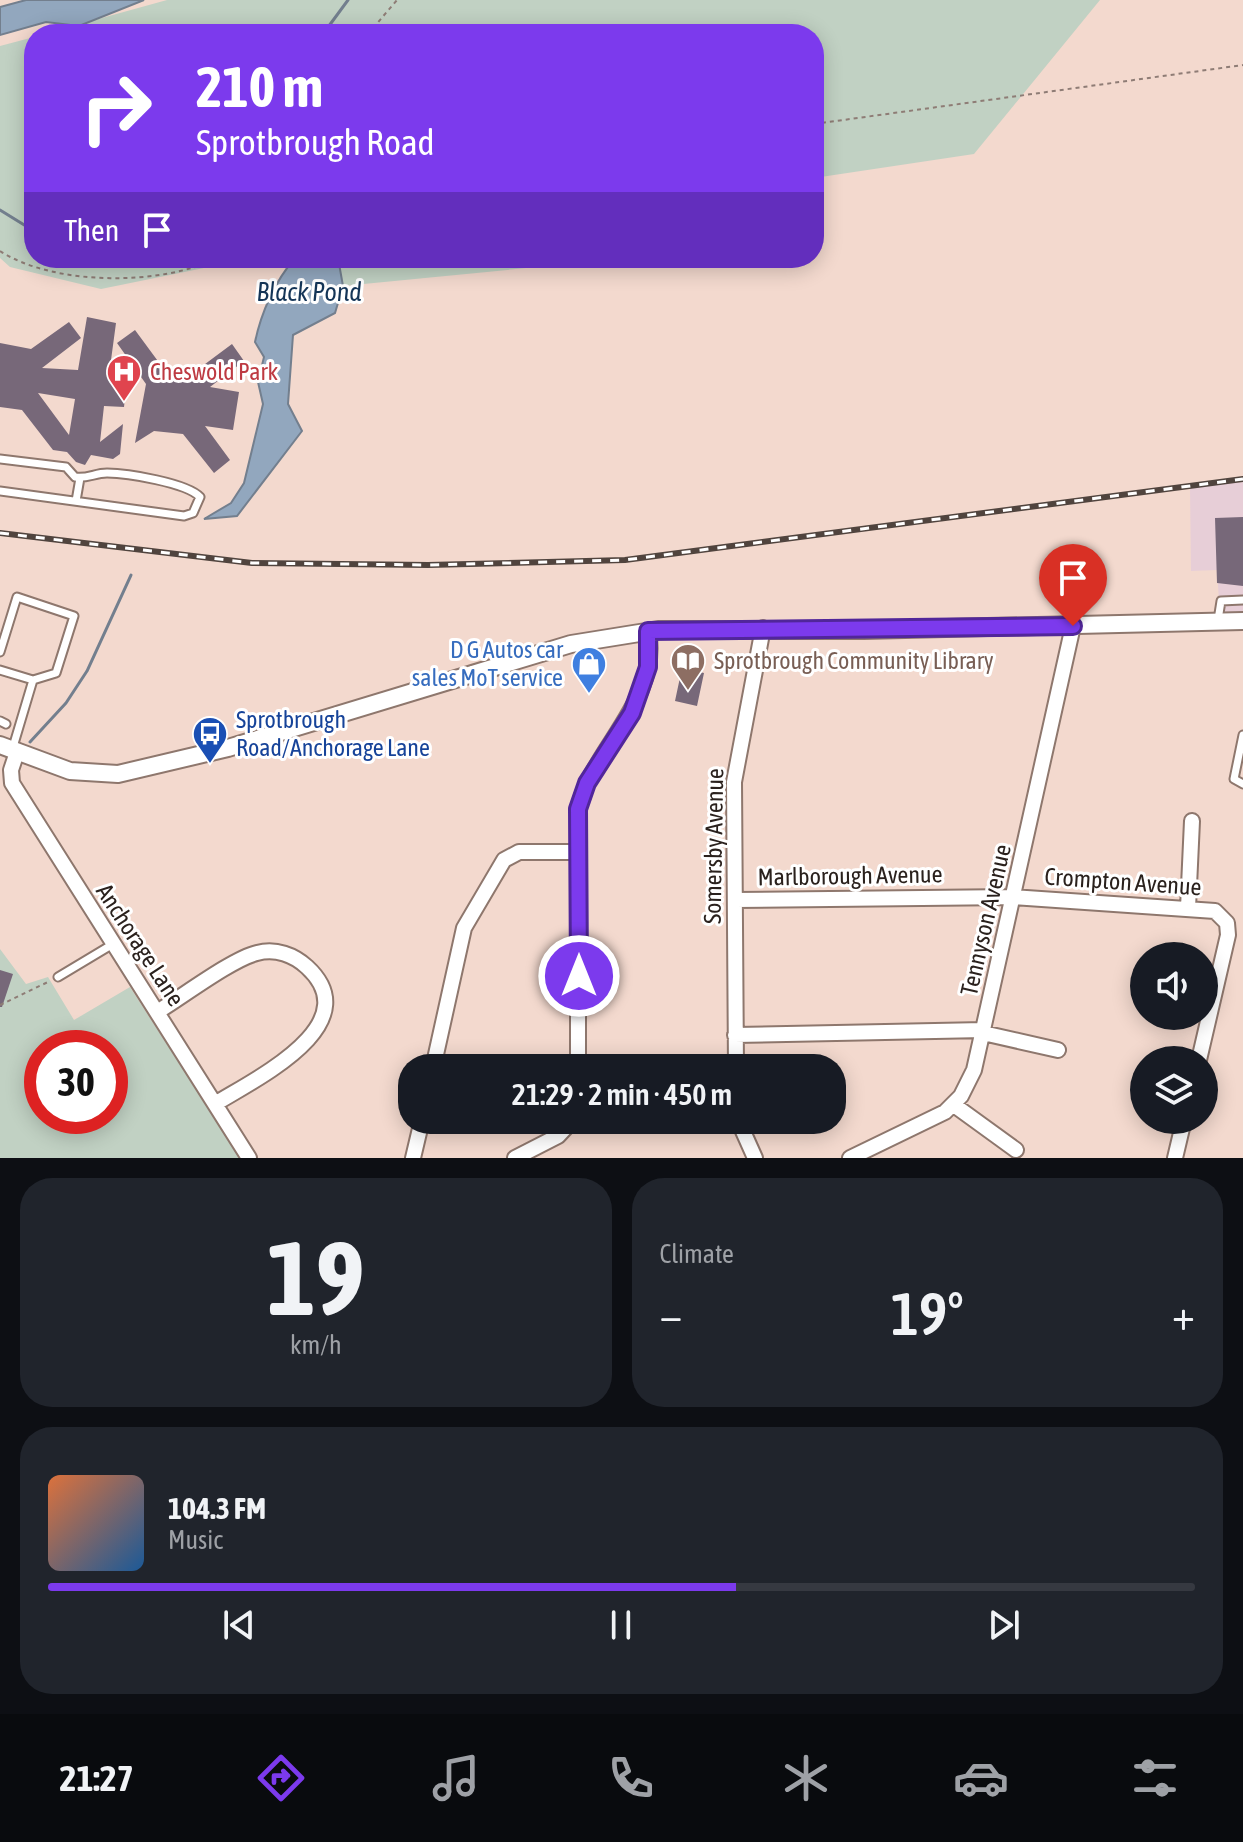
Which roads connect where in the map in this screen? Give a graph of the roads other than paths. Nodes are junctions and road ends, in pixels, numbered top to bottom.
1 (0, 459) edge
2 (80, 478) junction
3 (0, 491) edge
4 (76, 501) junction
5 (1243, 600) edge
6 (1243, 621) edge
7 (1218, 622) junction
8 (1073, 626) junction
9 (763, 628) junction
10 (648, 631) junction
11 (0, 652) edge
12 (0, 670) edge
13 (33, 680) junction
14 (1243, 735) edge
15 (10, 749) edge
16 (1243, 784) edge
17 (1192, 821) dead end
18 (579, 852) junction
19 (1013, 897) junction
20 (735, 900) junction
21 (1188, 908) junction
22 (1236, 936) edge
23 (113, 944) junction
24 (58, 977) road end
25 (157, 1012) junction
26 (983, 1032) junction
27 (735, 1035) junction
28 (1203, 1046) edge
29 (1058, 1050) dead end
30 (436, 1054) edge
31 (578, 1054) edge
32 (736, 1054) edge
33 (215, 1104) junction
34 (954, 1105) junction
35 (419, 1134) edge
36 (560, 1134) edge
37 (744, 1134) edge
38 (1181, 1134) edge
39 (1016, 1150) dead end
40 (880, 1152) edge
41 (249, 1158) edge
42 (413, 1158) edge
43 (515, 1158) edge
44 (755, 1158) edge
45 (850, 1158) edge
46 (1175, 1158) edge

1 - 2 lane
2 - 4 lane
2 - 4 lane
3 - 4 lane
5 - 7 lane
6 - 7 street
7 - 8 street
8 - 9 street
8 - 19 street, Tennyson Avenue
9 - 10 street
9 - 20 street, Somersby Avenue
10 - 15 street
10 - 18 street
11 - 13 lane
12 - 13 lane
13 - 15 lane
14 - 16 lane
15 - 23 street, Anchorage Lane
17 - 21 street
18 - 30 street
18 - 31 street
19 - 20 street, Marlborough Avenue
19 - 21 street, Crompton Avenue
19 - 26 street, Tennyson Avenue
20 - 27 street, Somersby Avenue
21 - 22 street, Crompton Avenue
22 - 28 street, Crompton Avenue
23 - 24 lane
23 - 25 street, Anchorage Lane
25 - 33 street, Anchorage Lane
25 - 33 street
26 - 27 street
26 - 29 street
26 - 34 street, Tennyson Avenue
27 - 32 street, Somersby Avenue
33 - 41 street, Anchorage Lane
34 - 39 street
34 - 40 street
35 - 42 street
36 - 43 street
37 - 44 street
38 - 46 street
40 - 45 street

